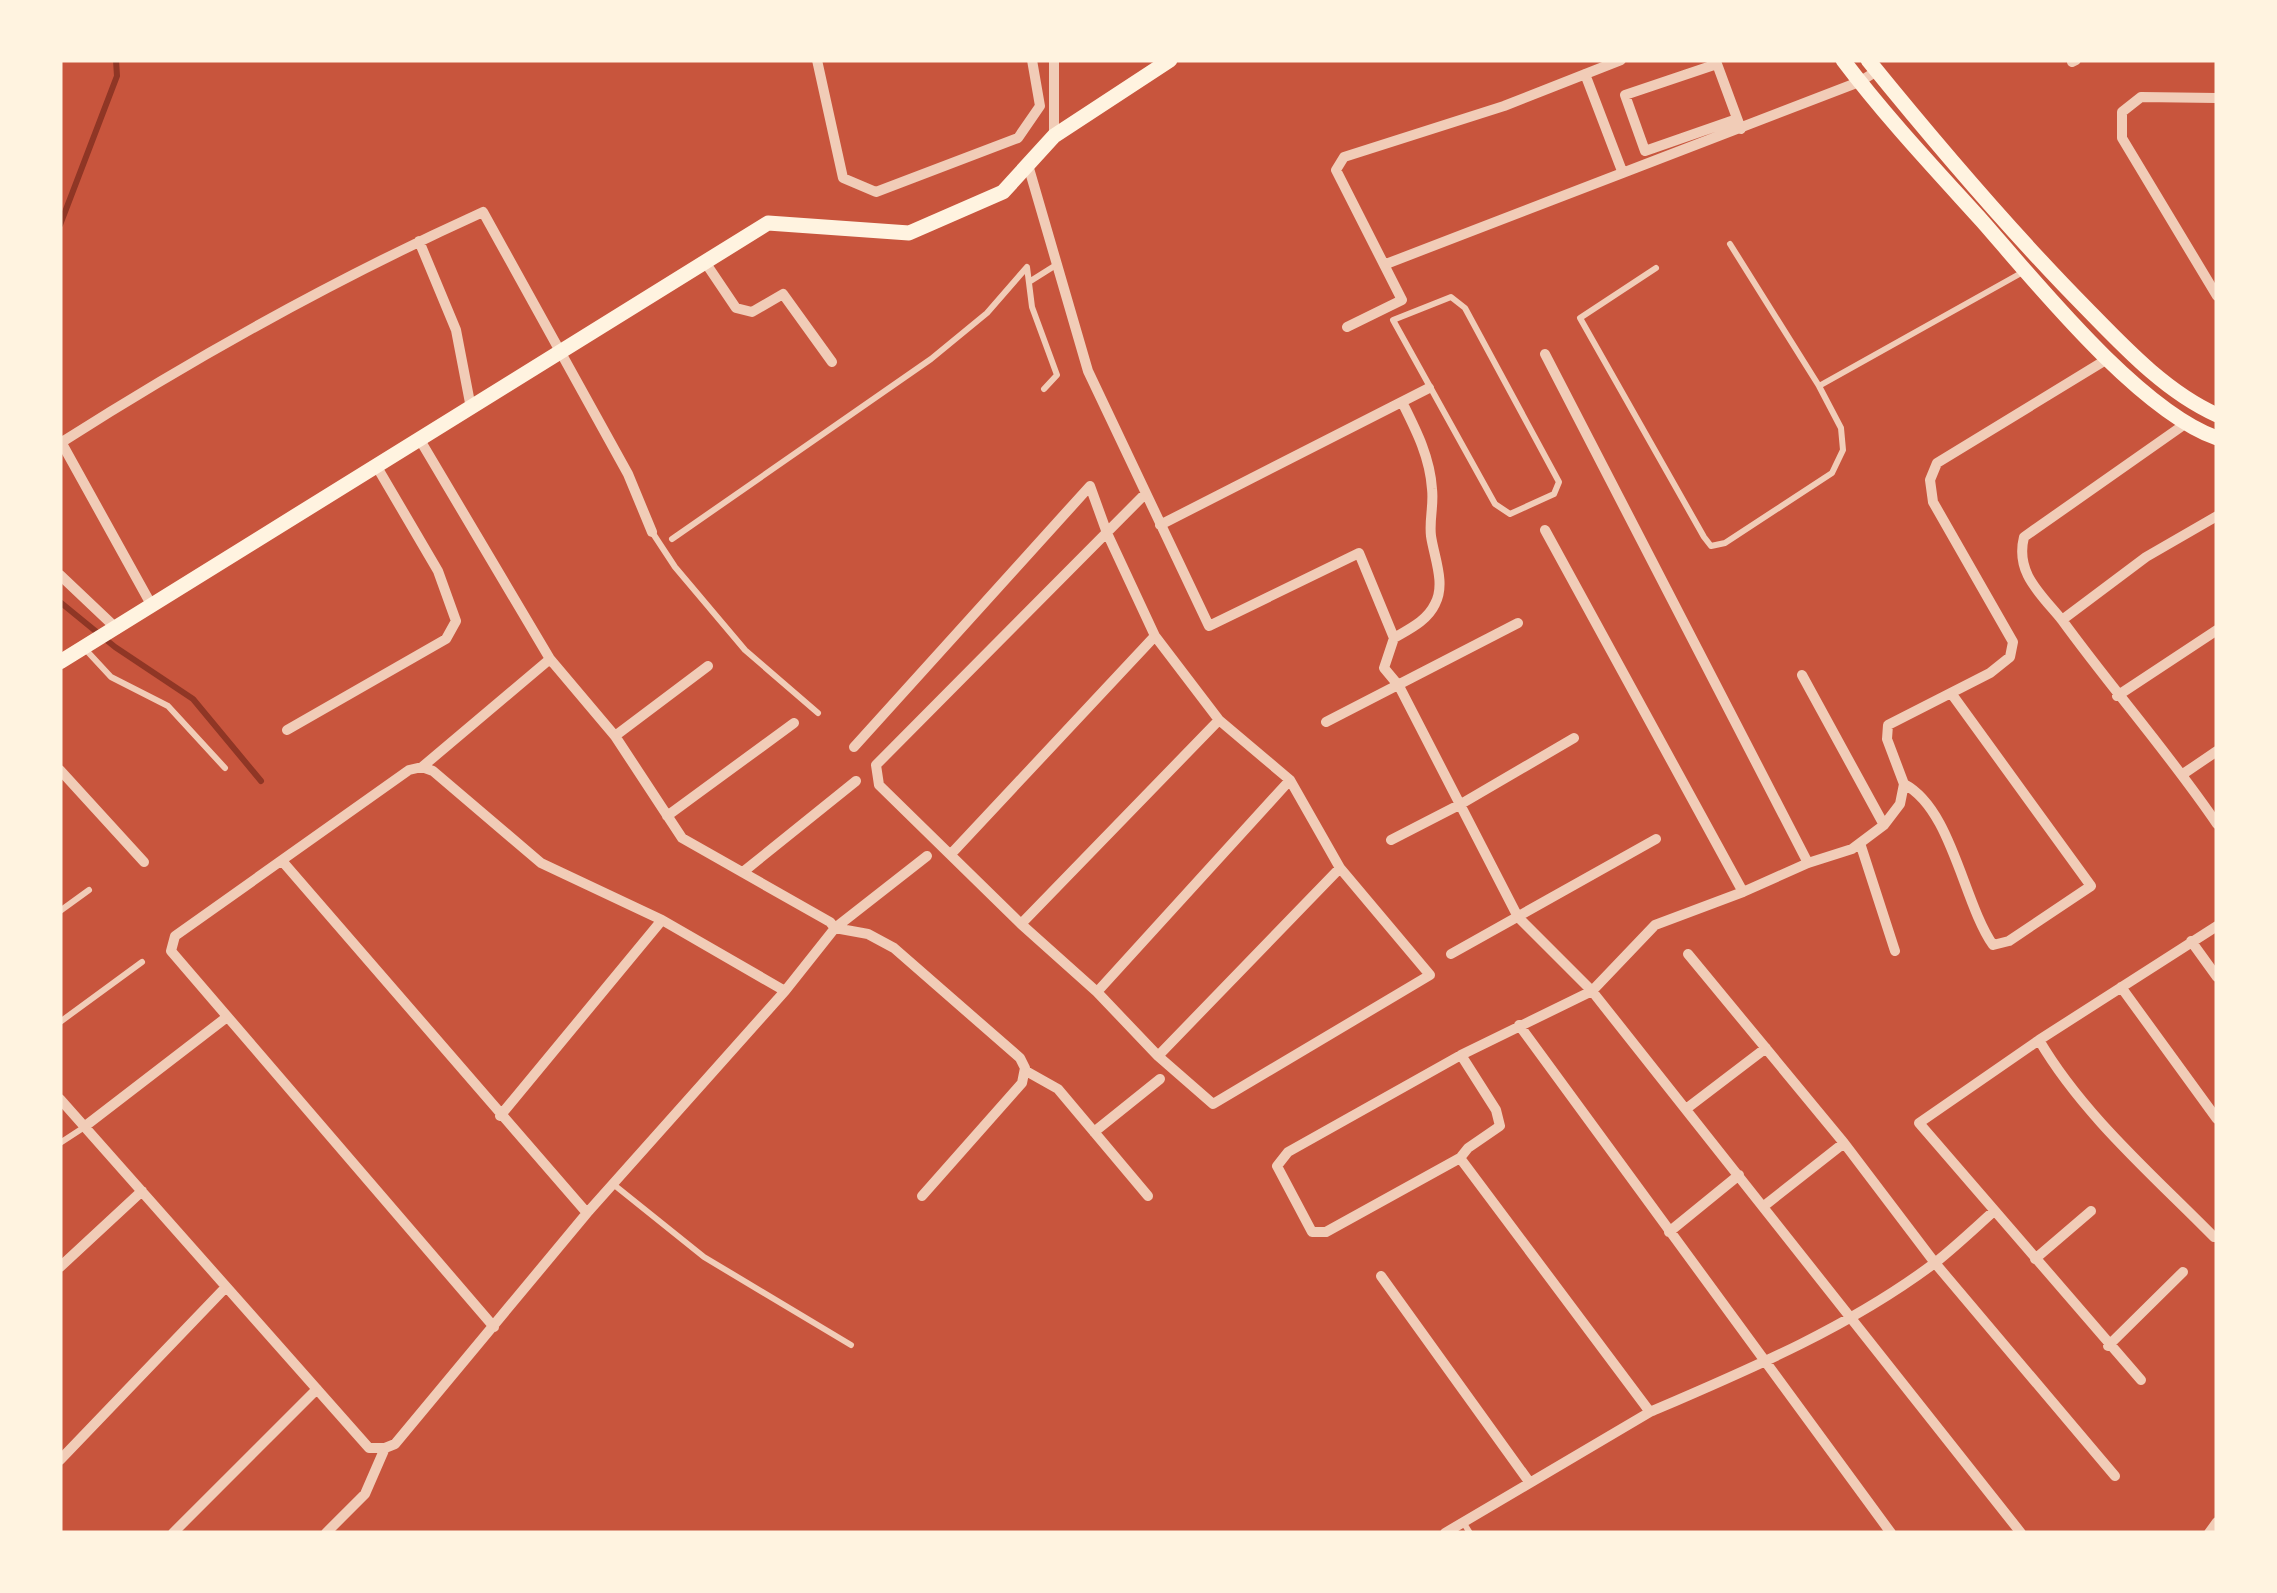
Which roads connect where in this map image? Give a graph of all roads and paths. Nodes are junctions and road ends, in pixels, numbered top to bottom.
1 (817, 60) edge
2 (1032, 60) edge
3 (1054, 60) edge
4 (1170, 60) edge
5 (1620, 60) edge
6 (1843, 60) edge
7 (1872, 66) edge
8 (1585, 74) junction
9 (1859, 82) junction
10 (2217, 98) edge
11 (1739, 124) junction
12 (1054, 136) junction
13 (1028, 165) junction
14 (1622, 171) junction
15 (419, 241) junction
16 (1730, 244) dead end
17 (705, 262) junction
18 (1057, 264) junction
19 (1386, 264) junction
20 (1656, 268) dead end
21 (2024, 272) junction
22 (1029, 282) junction
23 (2217, 296) edge
24 (1347, 327) dead end
25 (560, 353) junction
26 (1545, 354) dead end
27 (2109, 358) junction
28 (832, 362) dead end
29 (1819, 386) junction
30 (1429, 388) junction
31 (1044, 389) dead end
32 (1402, 402) junction
33 (470, 408) junction
34 (2217, 414) edge
35 (2185, 424) junction
36 (2217, 438) edge
37 (420, 440) junction
38 (61, 441) edge
39 (377, 467) junction
40 (1145, 494) junction
41 (2217, 516) edge
42 (1160, 525) junction
43 (1544, 530) dead end
44 (652, 532) joint
45 (1106, 533) junction
46 (672, 540) dead end
47 (60, 575) edge
48 (152, 606) junction
49 (2062, 620) junction
50 (1518, 623) dead end
51 (115, 630) junction
52 (2217, 630) edge
53 (1155, 636) junction
54 (1394, 638) junction
55 (88, 646) junction
56 (550, 660) junction
57 (60, 662) edge
58 (708, 666) dead end
59 (1802, 675) dead end
60 (1399, 686) junction
61 (1951, 693) junction
62 (2117, 696) junction
63 (818, 713) dead end
64 (1218, 720) junction
65 (1326, 722) dead end
66 (794, 723) dead end
67 (286, 730) dead end
68 (615, 736) junction
69 (1574, 738) dead end
70 (854, 748) dead end
71 (2217, 751) edge
72 (422, 767) junction
73 (225, 768) dead end
74 (60, 770) edge
75 (2183, 774) junction
76 (1290, 780) junction
77 (856, 781) dead end
78 (1904, 784) junction
79 (1461, 804) junction
80 (667, 816) junction
81 (2217, 824) edge
82 (1884, 825) junction
83 (1656, 839) dead end
84 (1391, 840) dead end
85 (1860, 843) junction
86 (951, 854) junction
87 (927, 856) dead end
88 (144, 862) dead end
89 (283, 862) junction
90 (1808, 862) junction
91 (1340, 868) junction
92 (743, 872) junction
93 (89, 890) dead end
94 (1743, 892) junction
95 (60, 911) edge
96 (1518, 916) junction
97 (662, 920) junction
98 (1021, 924) junction
99 (2217, 926) edge
100 (835, 928) junction
101 (2191, 941) junction
102 (1895, 951) dead end
103 (1451, 954) dead end
104 (1688, 954) dead end
105 (142, 962) dead end
106 (2217, 976) edge
107 (2121, 987) junction
108 (786, 991) junction
109 (1592, 991) junction
110 (1097, 992) junction
111 (228, 1017) junction
112 (60, 1022) edge
113 (1519, 1025) junction
114 (2039, 1040) junction
115 (1766, 1048) junction
116 (1461, 1054) junction
117 (1158, 1056) junction
118 (1026, 1071) junction
119 (1160, 1079) dead end
120 (60, 1099) edge
121 (1686, 1108) junction
122 (500, 1116) junction
123 (2217, 1119) edge
124 (84, 1127) junction
125 (1094, 1132) junction
126 (60, 1143) edge
127 (1844, 1143) junction
128 (1460, 1158) junction
129 (1739, 1175) junction
130 (613, 1184) junction
131 (142, 1191) junction
132 (922, 1196) dead end
133 (1148, 1196) dead end
134 (1764, 1206) junction
135 (2091, 1210) dead end
136 (1994, 1211) junction
137 (587, 1213) junction
138 (1670, 1232) junction
139 (2217, 1236) edge
140 (2035, 1259) junction
141 (1935, 1262) junction
142 (60, 1267) edge
143 (2183, 1272) dead end
144 (1381, 1276) dead end
145 (226, 1287) junction
146 (1850, 1316) junction
147 (494, 1327) junction
148 (852, 1345) dead end
149 (2108, 1346) junction
150 (1765, 1363) junction
151 (2140, 1380) dead end
152 (316, 1389) junction
153 (1650, 1412) junction
154 (385, 1448) junction
155 (60, 1460) edge
156 (2115, 1476) dead end
157 (1530, 1482) junction
158 (2217, 1522) edge
159 (1466, 1528) edge
160 (173, 1533) edge
161 (326, 1533) edge
162 (1445, 1533) edge
163 (1891, 1533) edge
164 (2021, 1533) edge
165 (2209, 1533) edge

1 - 2 street
3 - 12 street
4 - 12 main road
5 - 8 street
6 - 9 main road
7 - 9 street
7 - 34 main road
8 - 14 street
8 - 19 street
9 - 11 street
9 - 21 main road
10 - 23 street
11 - 11 street
11 - 14 street
12 - 13 main road
13 - 17 main road
13 - 18 street
14 - 19 street
15 - 25 street
15 - 33 street
15 - 38 street
16 - 29 lane
17 - 25 main road
17 - 28 street
18 - 22 lane
18 - 40 street
19 - 24 street
20 - 29 lane
21 - 27 main road
21 - 29 lane
22 - 31 lane
22 - 46 lane
25 - 33 main road
25 - 44 street
26 - 90 street
27 - 35 main road
27 - 61 street
30 - 30 lane
30 - 32 street
32 - 42 street
32 - 54 street
33 - 37 main road
35 - 36 main road
35 - 49 street
37 - 39 main road
37 - 56 street
38 - 48 street
39 - 48 main road
39 - 67 street
40 - 42 street
40 - 45 street
41 - 49 street
42 - 54 street
43 - 94 street
44 - 63 lane
45 - 53 street
45 - 70 street
45 - 86 street
47 - 51 street
48 - 51 main road
49 - 62 street
50 - 60 street
51 - 55 main road
52 - 62 street
53 - 64 street
53 - 86 street
54 - 60 street
55 - 57 main road
55 - 73 lane
56 - 68 street
56 - 72 street
58 - 68 street
59 - 82 street
60 - 65 street
60 - 79 street
61 - 78 street
61 - 78 street
62 - 75 street
64 - 76 street
64 - 98 street
66 - 80 street
68 - 80 street
69 - 79 street
71 - 75 street
72 - 89 street
72 - 97 street
74 - 88 street
75 - 81 street
76 - 91 street
76 - 110 street
77 - 92 street
78 - 82 street
79 - 84 street
79 - 96 street
80 - 92 street
82 - 85 street
83 - 96 street
85 - 90 street
85 - 102 street
86 - 98 street
87 - 100 street
89 - 111 street
89 - 122 street
90 - 94 street
91 - 117 street
91 - 117 street
92 - 100 street
93 - 95 lane
94 - 109 street
96 - 103 street
96 - 109 street
97 - 108 street
97 - 122 street
98 - 110 street
99 - 101 street
100 - 108 street
100 - 118 street
101 - 106 street
101 - 107 street
104 - 115 street
105 - 112 lane
107 - 114 street
107 - 123 street
108 - 130 street
109 - 113 street
109 - 121 street
110 - 117 street
111 - 124 street
111 - 147 street
113 - 116 street
113 - 138 street
114 - 136 street
114 - 139 street
115 - 121 street
115 - 127 street
116 - 128 street
116 - 128 street
118 - 125 street
118 - 132 street
119 - 125 street
120 - 124 street
121 - 129 street
122 - 137 street
124 - 126 lane
124 - 131 street
125 - 133 street
127 - 134 street
127 - 141 street
128 - 153 street
129 - 134 street
129 - 138 street
130 - 137 street
130 - 148 lane
131 - 142 street
131 - 145 street
134 - 146 street
135 - 140 street
136 - 140 street
136 - 141 street
137 - 147 street
138 - 150 street
140 - 149 street
141 - 146 street
141 - 156 street
143 - 149 street
144 - 157 street
145 - 152 street
145 - 155 street
146 - 150 street
146 - 164 street
147 - 154 street
149 - 151 street
150 - 153 street
150 - 163 street
152 - 154 street
152 - 160 street
153 - 157 street
154 - 161 street
157 - 159 street
158 - 165 street
159 - 162 street

